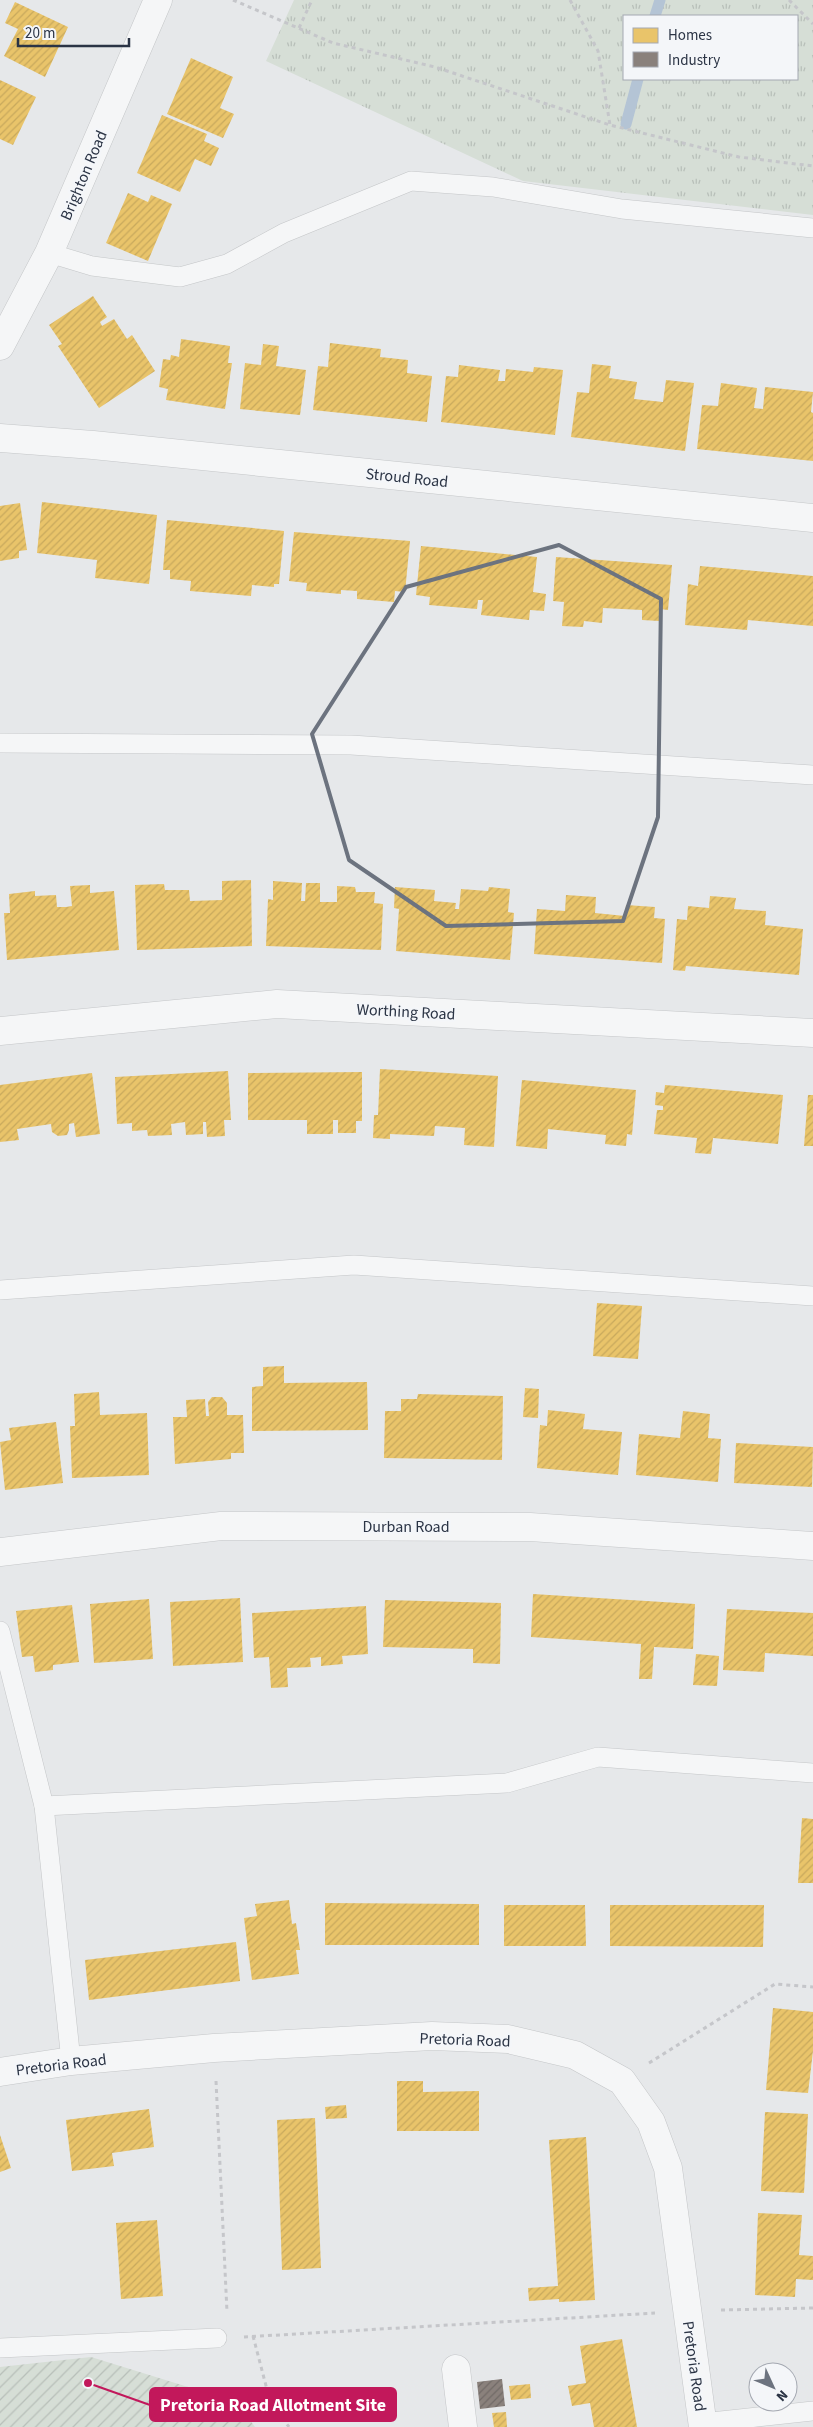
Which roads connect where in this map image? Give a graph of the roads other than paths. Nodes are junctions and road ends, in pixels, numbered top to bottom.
1 (158, 0) edge
2 (813, 228) edge
3 (49, 253) junction
4 (0, 346) edge
5 (0, 438) edge
6 (813, 518) edge
7 (0, 743) edge
8 (813, 775) edge
9 (0, 1031) edge
10 (813, 1033) edge
11 (0, 1290) edge
12 (813, 1296) edge
13 (813, 1546) edge
14 (0, 1552) edge
15 (0, 1631) edge
16 (813, 1773) edge
17 (44, 1806) junction
18 (71, 2061) junction
19 (0, 2072) edge
20 (223, 2338) road end
21 (0, 2348) edge
22 (456, 2370) dead end
23 (813, 2411) edge
24 (703, 2425) edge
25 (463, 2427) edge

1 - 3 street, Brighton Road
2 - 3 lane
3 - 4 street, Brighton Road
5 - 6 street, Stroud Road
7 - 8 lane
9 - 10 street, Worthing Road
11 - 12 lane
13 - 14 street, Durban Road
15 - 17 lane
16 - 17 lane
17 - 18 lane
18 - 19 street, Pretoria Road
18 - 24 street, Pretoria Road
20 - 21 lane
22 - 25 street
23 - 24 lane

